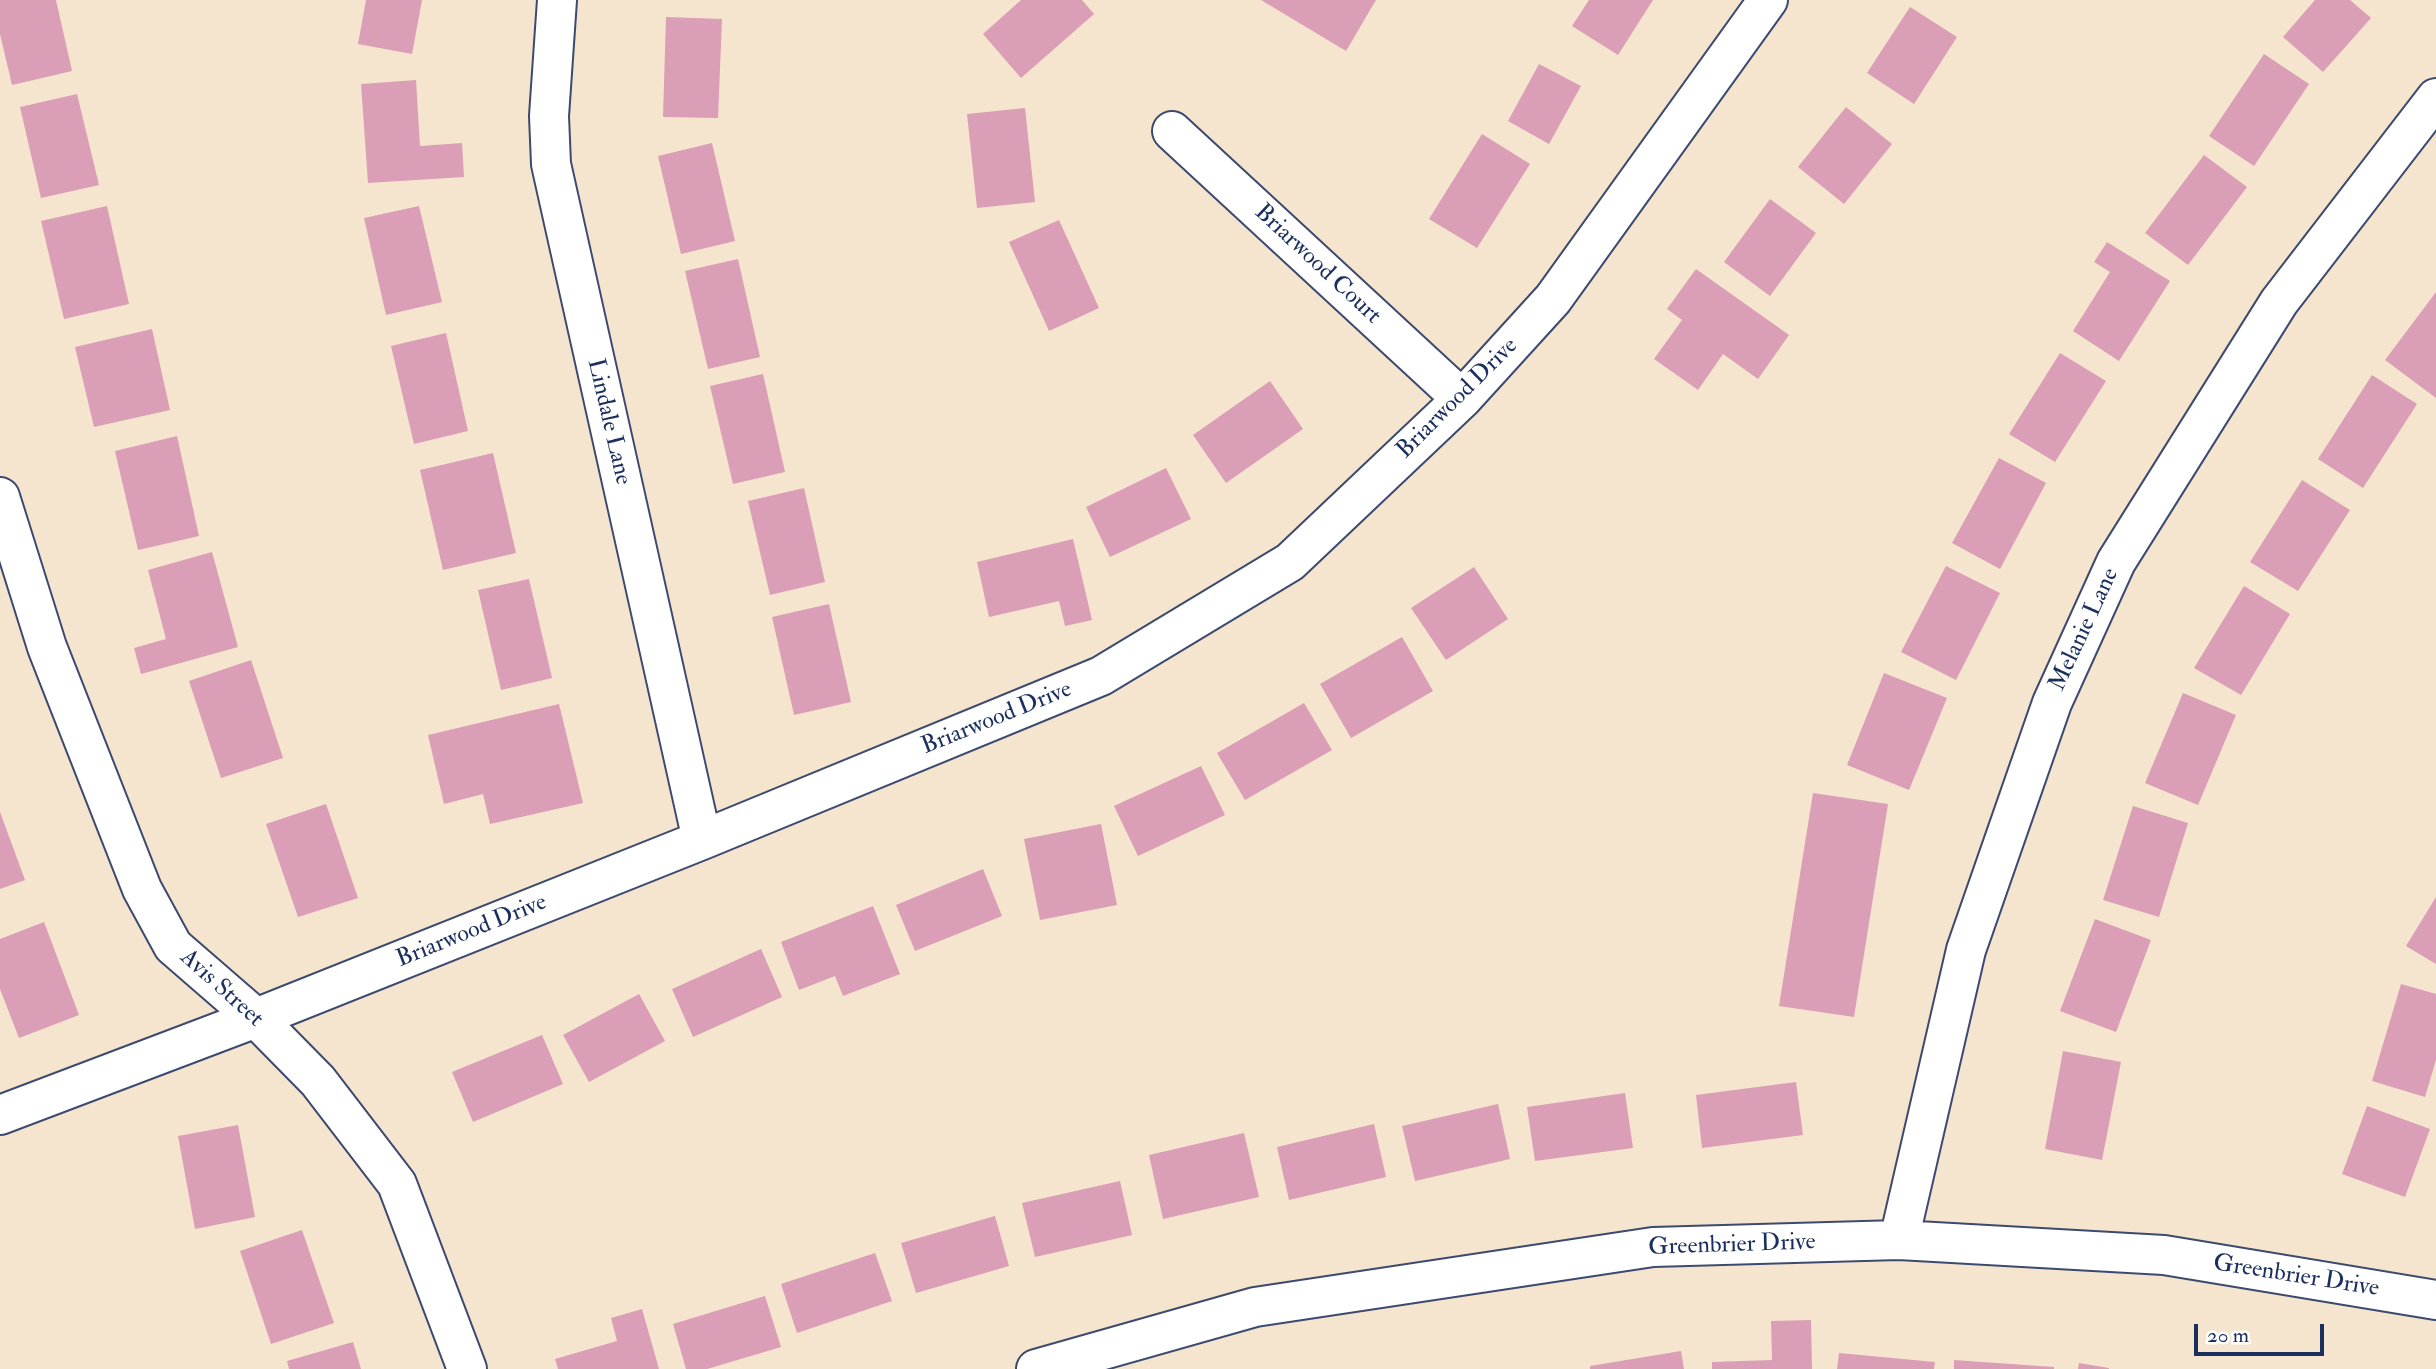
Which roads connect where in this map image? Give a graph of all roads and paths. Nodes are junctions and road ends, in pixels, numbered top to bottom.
1 (557, 0) edge
2 (1768, 0) edge
3 (2436, 98) edge
4 (1172, 131) dead end
5 (1462, 399) junction
6 (0, 497) edge
7 (702, 840) junction
8 (256, 1018) junction
9 (0, 1115) edge
10 (1899, 1240) junction
11 (2436, 1300) edge
12 (467, 1369) edge
13 (1036, 1369) edge

1 - 7 street, Lindale Lane
2 - 5 street, Briarwood Drive
3 - 10 street, Melanie Lane
4 - 5 street, Briarwood Court
5 - 7 street, Briarwood Drive
6 - 8 street, Avis Street
7 - 8 street, Briarwood Drive
8 - 9 street, Briarwood Drive
8 - 12 street, Avis Street
10 - 11 street, Greenbrier Drive
10 - 13 street, Greenbrier Drive

